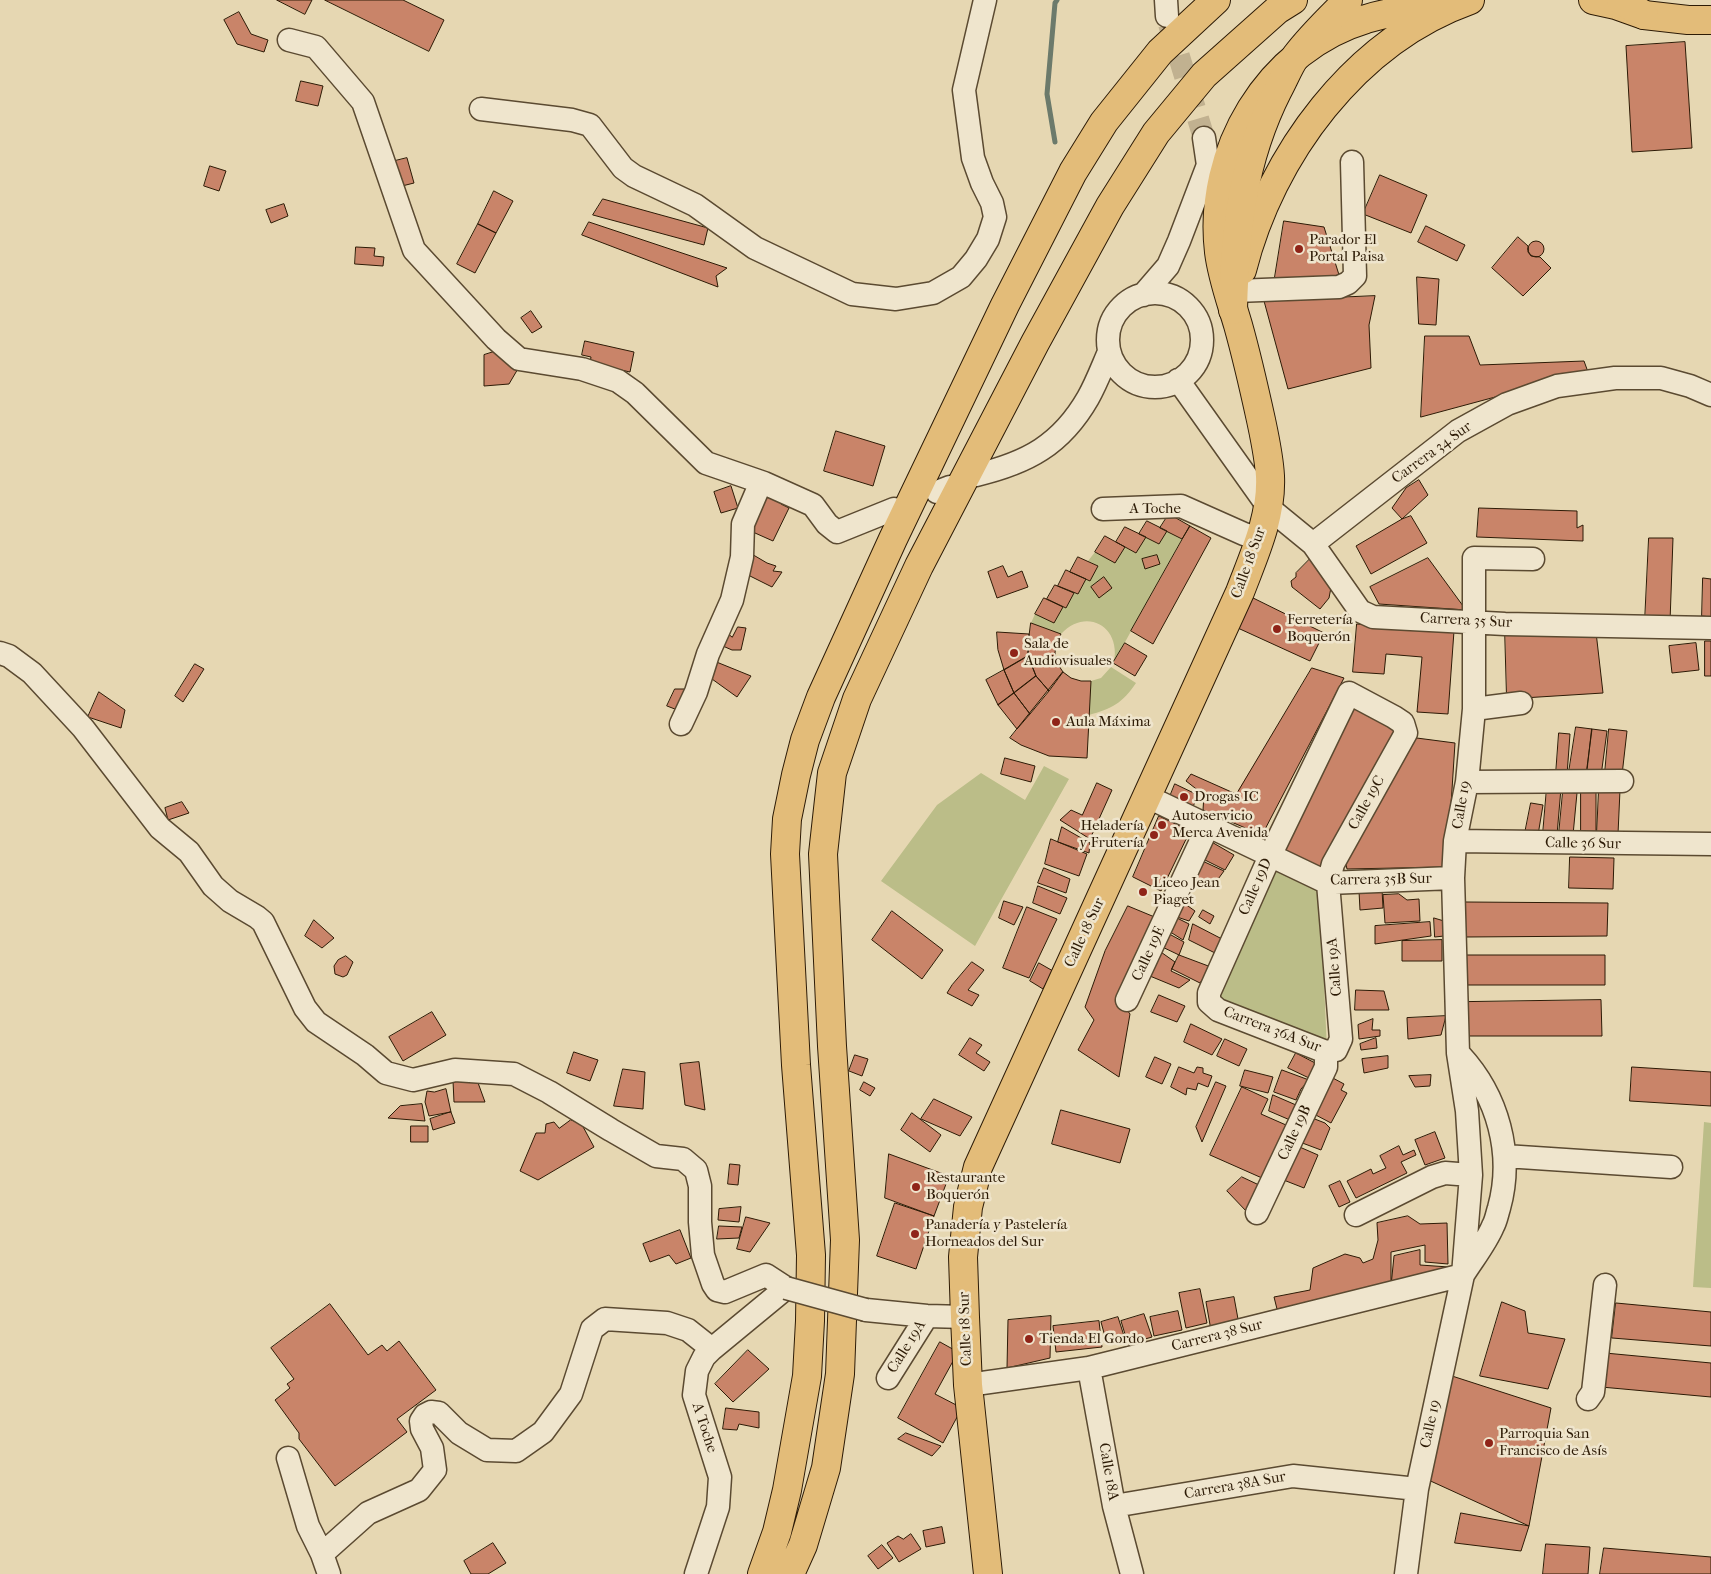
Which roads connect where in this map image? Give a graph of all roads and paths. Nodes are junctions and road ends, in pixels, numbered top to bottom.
1 (985, 0) edge
2 (1216, 0) edge
3 (1293, 0) edge
4 (1348, 0) edge
5 (1470, 0) edge
6 (1594, 0) edge
7 (1621, 0) edge
8 (1444, 9) junction
9 (1644, 15) junction
10 (1711, 20) edge
11 (289, 40) dead end
12 (1295, 58) junction
13 (481, 109) dead end
14 (1204, 138) tunnel mouth
15 (1352, 162) dead end
16 (1208, 165) junction
17 (1217, 222) junction
18 (1168, 266) junction
19 (1143, 295) junction
20 (1235, 300) junction
21 (1182, 301) junction
22 (1109, 352) junction
23 (1178, 380) junction
24 (1132, 381) junction
25 (1711, 395) edge
26 (1088, 398) junction
27 (736, 474) junction
28 (976, 475) dead end
29 (760, 482) junction
30 (1269, 508) junction
31 (894, 509) dead end
32 (1104, 509) dead end
33 (747, 513) junction
34 (1260, 539) junction
35 (1313, 544) junction
36 (1533, 559) dead end
37 (1474, 622) junction
38 (1711, 628) edge
39 (0, 653) edge
40 (1521, 703) dead end
41 (1474, 708) junction
42 (1403, 723) joint
43 (681, 724) dead end
44 (1622, 781) dead end
45 (1467, 782) junction
46 (1148, 797) junction
47 (1208, 826) junction
48 (1455, 841) junction
49 (1711, 844) edge
50 (1270, 856) junction
51 (1453, 878) junction
52 (1328, 883) junction
53 (1127, 1000) dead end
54 (1209, 1002) joint
55 (1331, 1051) junction
56 (1458, 1053) junction
57 (1505, 1156) junction
58 (1671, 1167) dead end
59 (1471, 1175) junction
60 (1257, 1213) dead end
61 (1356, 1215) dead end
62 (1463, 1275) junction
63 (1605, 1284) dead end
64 (786, 1288) junction
65 (927, 1316) junction
66 (965, 1317) junction
67 (712, 1350) junction
68 (1089, 1368) junction
69 (888, 1378) dead end
70 (968, 1384) junction
71 (1588, 1399) dead end
72 (288, 1458) dead end
73 (1416, 1489) junction
74 (1114, 1506) junction
75 (325, 1564) edge
76 (696, 1574) edge
77 (762, 1574) edge
78 (790, 1574) edge
79 (988, 1574) edge
80 (1132, 1574) edge
81 (1406, 1574) edge

1 - 13 street
2 - 77 main road
3 - 78 main road
4 - 12 main road
5 - 8 main road
6 - 9 main road
7 - 9 main road
8 - 12 main road
8 - 20 main road
9 - 10 main road
11 - 27 street
12 - 17 main road
12 - 20 main road
14 - 16 street
15 - 20 street
16 - 17 street
16 - 18 street
17 - 20 main road
18 - 19 street
18 - 21 street
19 - 21 street
19 - 22 street
20 - 30 main road, Calle 18 Sur
21 - 23 street
22 - 24 street
22 - 26 street
23 - 24 street
23 - 30 street, Carrera 35 Sur
24 - 26 street
25 - 35 street, Carrera 34 Sur
26 - 28 street
27 - 29 street
27 - 33 street
29 - 31 street
29 - 33 street
30 - 34 main road, Calle 18 Sur
30 - 35 street, Carrera 35 Sur
32 - 34 street, A Toche
33 - 43 street
34 - 46 main road, Calle 18 Sur
35 - 37 street, Carrera 35 Sur
36 - 37 street, Calle 19
37 - 38 street, Carrera 35 Sur
37 - 41 street, Calle 19
39 - 64 street
40 - 41 street
41 - 45 street, Calle 19
42 - 50 street, Calle 19D
42 - 52 street, Calle 19C
44 - 45 street
45 - 48 street, Calle 19
46 - 47 street, Carrera 35B Sur
46 - 66 main road, Calle 18 Sur
47 - 50 street, Carrera 35B Sur
47 - 53 street, Calle 19E
48 - 49 street, Calle 36 Sur
48 - 51 street, Calle 19
50 - 52 street, Carrera 35B Sur
50 - 54 street, Calle 19D
51 - 52 street, Carrera 35B Sur
51 - 56 street, Calle 19
52 - 55 street, Calle 19A
54 - 55 street, Carrera 36A Sur
55 - 60 street, Calle 19B
56 - 57 street, Calle 19
56 - 59 street, Calle 19
57 - 58 street
57 - 62 street, Calle 19
59 - 61 street
59 - 62 street, Calle 19
62 - 68 street, Carrera 38 Sur
62 - 73 street, Calle 19
63 - 71 street
64 - 65 street, bridge
64 - 67 street, A Toche
65 - 66 street
65 - 69 street, Calle 19A
66 - 70 main road, Calle 18 Sur
67 - 75 street
67 - 76 street, A Toche
68 - 70 street, Carrera 38 Sur
68 - 74 street, Calle 18A
70 - 79 main road, Calle 18 Sur
72 - 75 street
73 - 74 street, Carrera 38A Sur
73 - 81 street, Calle 19
74 - 80 street, Calle 18A

